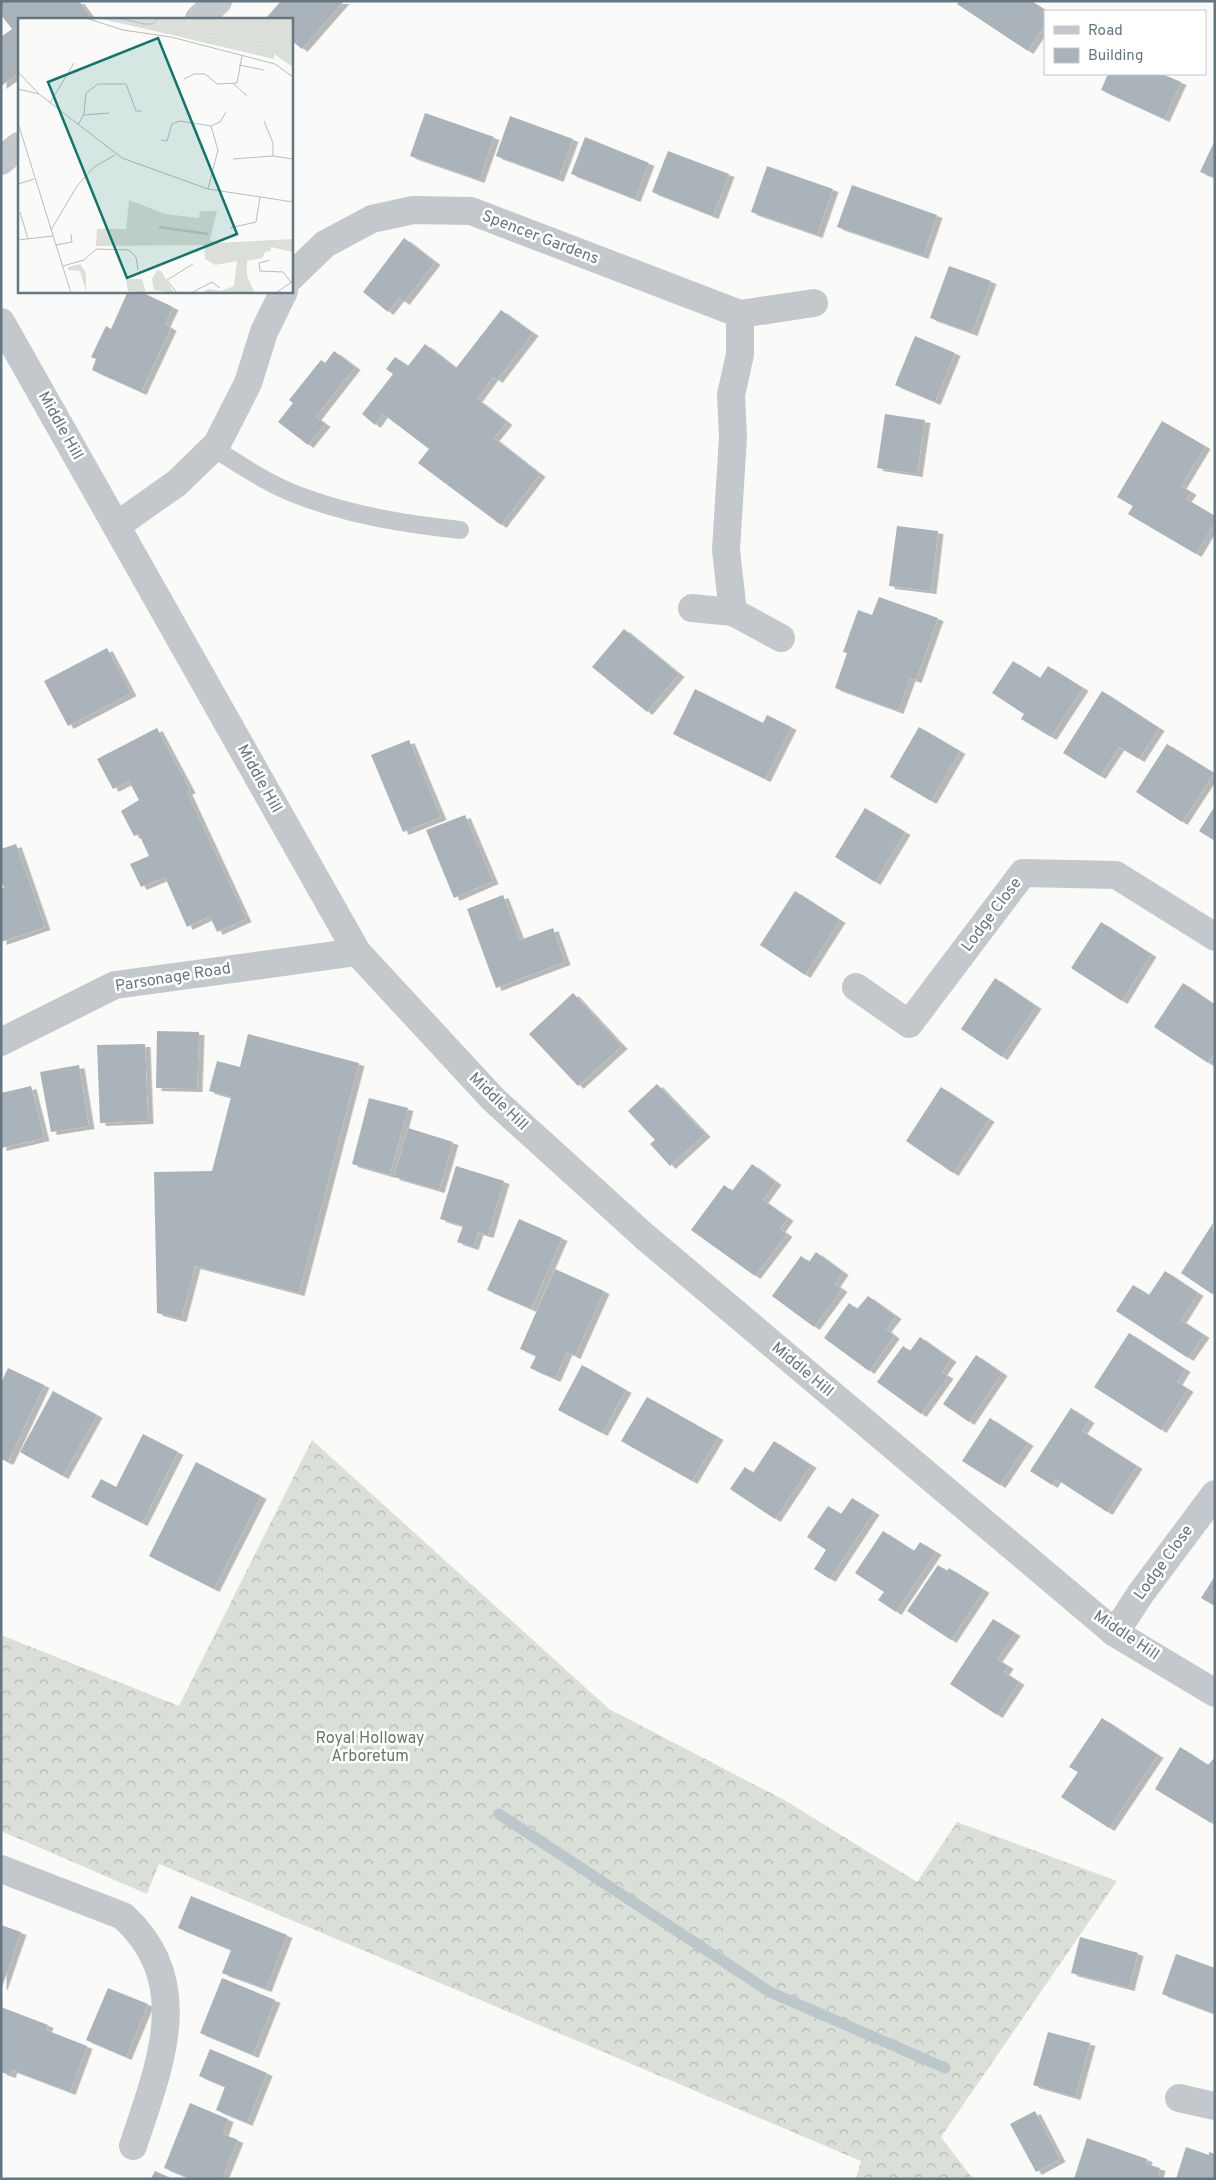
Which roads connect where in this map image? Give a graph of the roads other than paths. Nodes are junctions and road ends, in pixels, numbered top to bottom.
1 (218, 1) edge
2 (200, 18) edge
3 (18, 147) edge
4 (1, 161) edge
5 (292, 276) edge
6 (284, 292) edge
7 (814, 303) dead end
8 (740, 314) junction
9 (1, 322) edge
10 (213, 448) junction
11 (116, 526) junction
12 (460, 530) dead end
13 (692, 608) dead end
14 (733, 612) junction
15 (781, 638) dead end
16 (1215, 937) edge
17 (357, 952) junction
18 (856, 987) dead end
19 (1, 1042) edge
20 (1215, 1494) edge
21 (1116, 1633) junction
22 (1215, 1692) edge
23 (1, 1869) edge
24 (1179, 2098) dead end
25 (1215, 2106) edge
26 (133, 2146) dead end

1 - 2 street
3 - 4 street
5 - 8 street, Spencer Gardens
6 - 10 street
7 - 8 street, Spencer Gardens
8 - 14 street
9 - 11 street, Middle Hill
10 - 11 street
10 - 12 lane
11 - 17 street, Middle Hill
13 - 14 street
14 - 15 street
16 - 18 street, Lodge Close
17 - 19 street, Parsonage Road
17 - 21 street, Middle Hill
20 - 21 street, Lodge Close
21 - 22 street, Middle Hill
23 - 26 street
24 - 25 street

